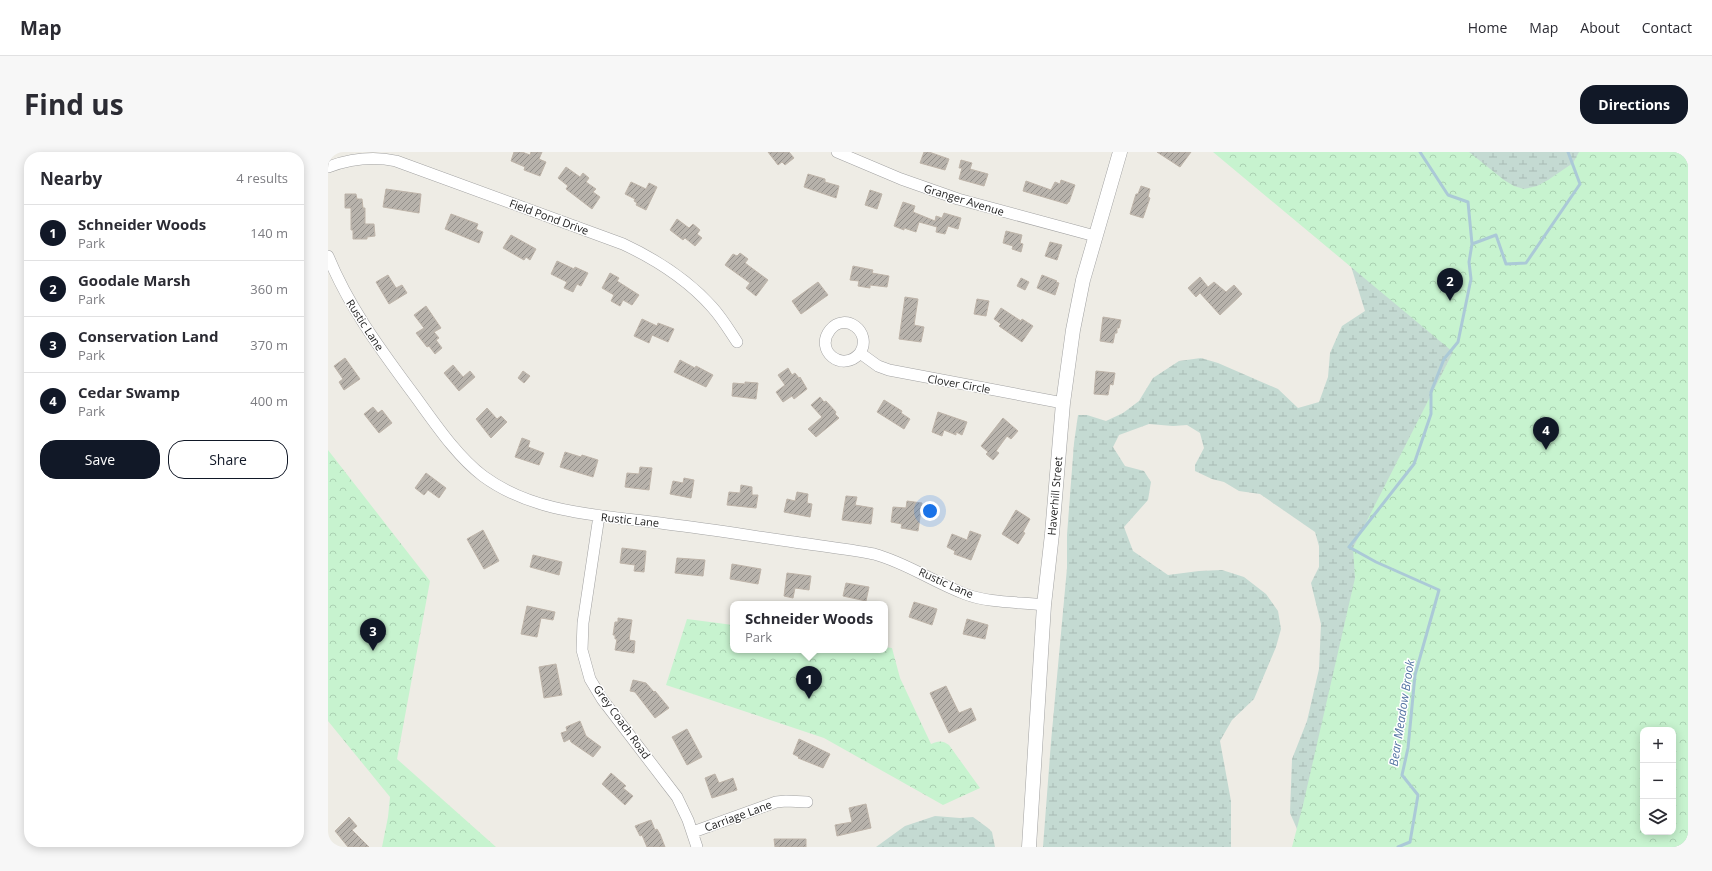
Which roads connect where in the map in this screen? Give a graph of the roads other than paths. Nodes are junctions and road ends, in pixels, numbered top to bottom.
1 (837, 152) edge
2 (1120, 152) edge
3 (328, 167) edge
4 (1095, 236) junction
5 (328, 256) edge
6 (737, 342) dead end
7 (860, 353) dead end
8 (1063, 403) junction
9 (599, 516) junction
10 (1044, 605) junction
11 (807, 802) dead end
12 (693, 832) junction
13 (696, 847) edge
14 (1029, 847) edge

1 - 4 street, Granger Avenue
2 - 4 street, Haverhill Street
3 - 6 street, Field Pond Drive
4 - 8 street, Haverhill Street
5 - 9 street, Rustic Lane
7 - 8 street, Clover Circle
8 - 10 street, Haverhill Street
9 - 10 street, Rustic Lane
9 - 12 street, Grey Coach Road
10 - 14 street, Haverhill Street
11 - 12 street, Carriage Lane
12 - 13 street, Grey Coach Road

